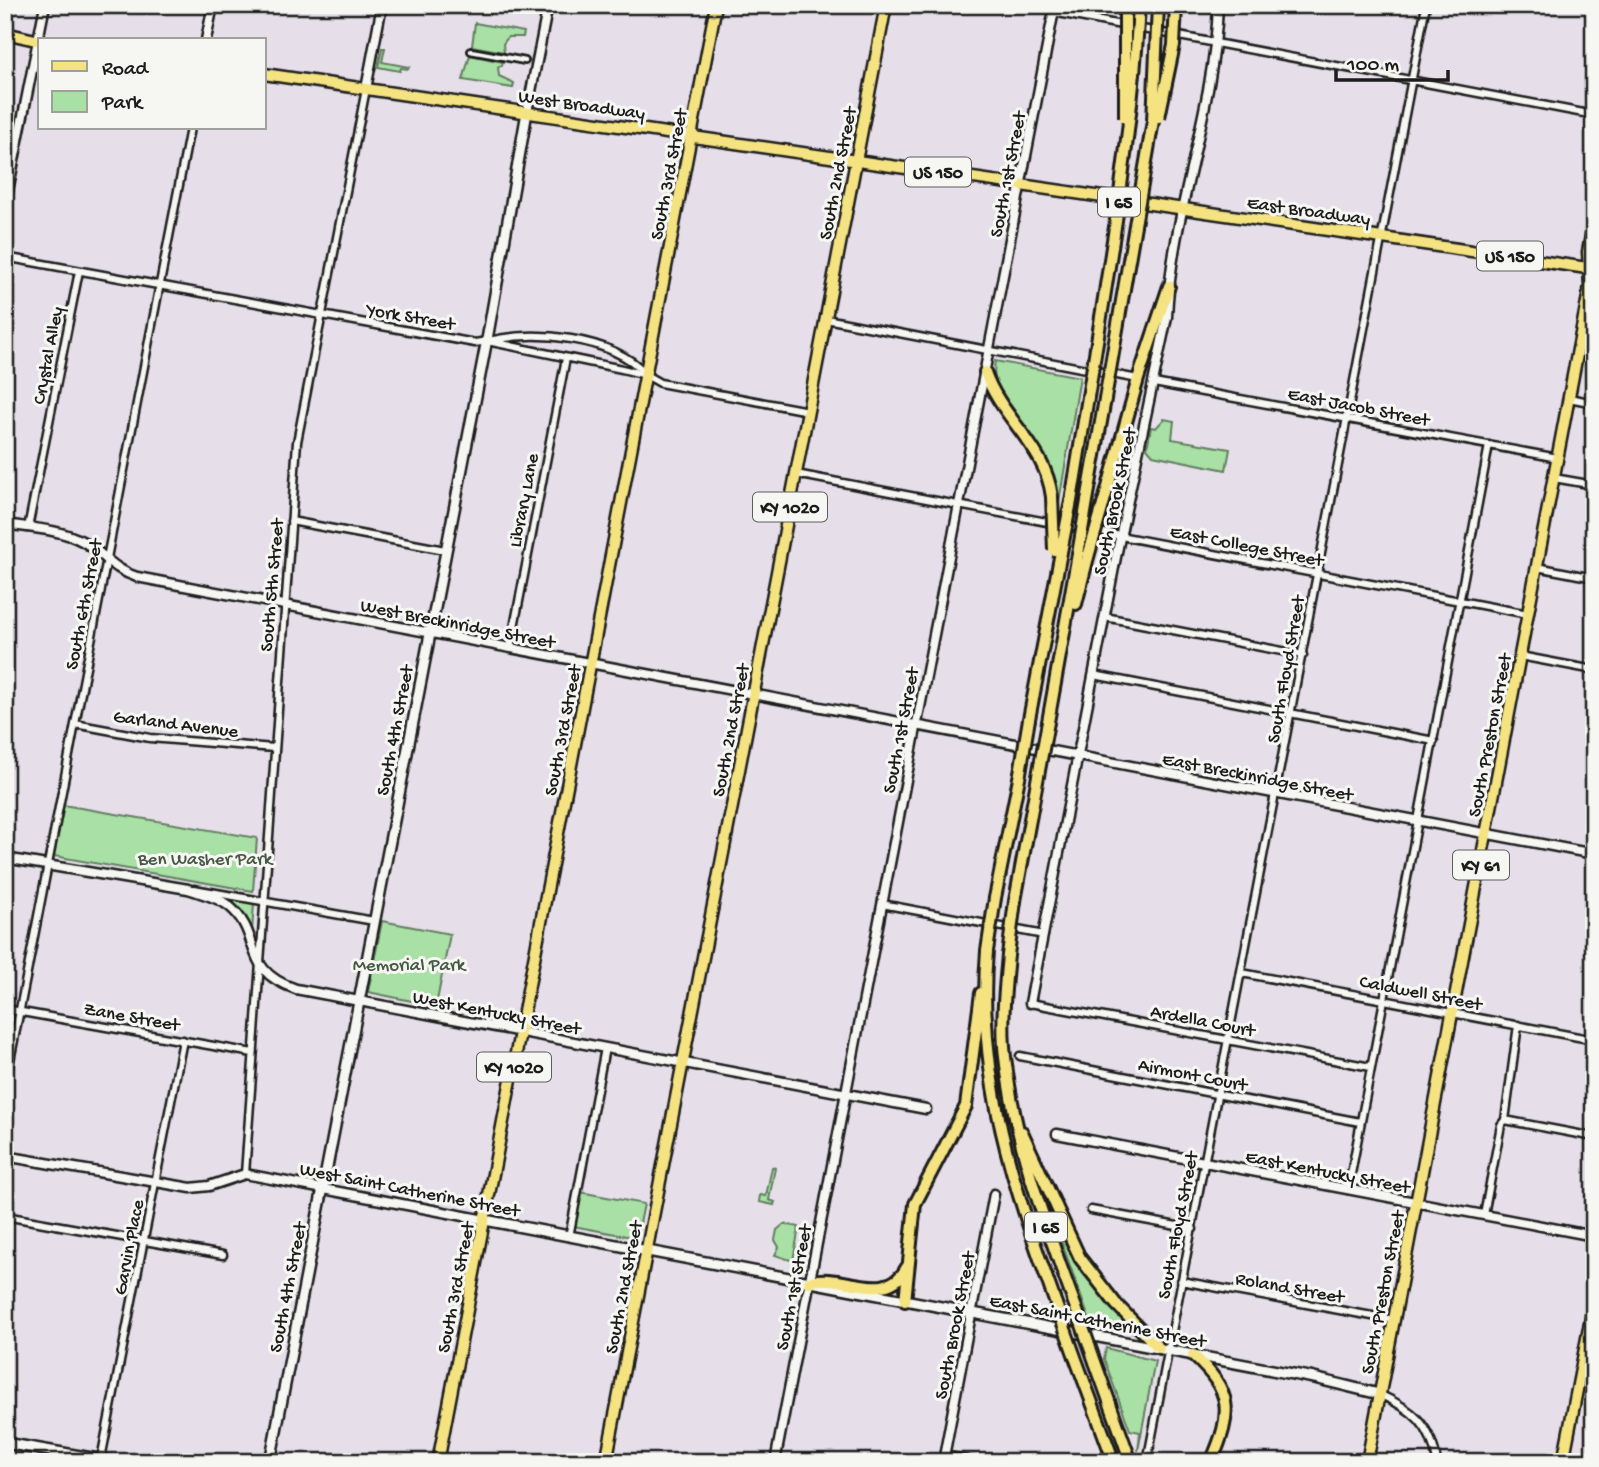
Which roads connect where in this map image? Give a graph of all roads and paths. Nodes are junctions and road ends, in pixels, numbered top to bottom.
1 (45, 5) edge
2 (213, 5) edge
3 (382, 5) edge
4 (548, 5) edge
5 (716, 5) edge
6 (886, 5) edge
7 (1125, 5) edge
8 (1139, 5) edge
9 (1158, 5) edge
10 (1176, 5) edge
11 (1218, 5) edge
12 (1426, 5) edge
13 (1054, 9) edge
14 (5, 33) edge
15 (39, 38) edge
16 (206, 38) edge
17 (38, 41) edge
18 (1214, 43) junction
19 (471, 51) dead end
20 (526, 61) dead end
21 (266, 74) edge
22 (1412, 80) junction
23 (366, 89) junction
24 (527, 113) junction
25 (1594, 115) edge
26 (190, 130) edge
27 (692, 136) junction
28 (856, 160) junction
29 (1124, 169) junction
30 (1020, 184) junction
31 (1142, 188) junction
32 (5, 206) edge
33 (1184, 208) junction
34 (1594, 220) edge
35 (1382, 237) junction
36 (5, 257) edge
37 (1591, 268) edge
38 (79, 271) junction
39 (160, 285) junction
40 (1169, 286) junction
41 (322, 314) junction
42 (826, 319) junction
43 (487, 341) junction
44 (988, 350) junction
45 (566, 358) junction
46 (985, 372) junction
47 (646, 375) junction
48 (1138, 379) junction
49 (1154, 383) junction
50 (1569, 398) junction
51 (1594, 403) edge
52 (808, 411) junction
53 (1349, 418) junction
54 (1489, 445) junction
55 (1558, 458) junction
56 (796, 474) junction
57 (1554, 478) junction
58 (1594, 485) edge
59 (960, 504) junction
60 (291, 522) junction
61 (5, 524) edge
62 (28, 528) junction
63 (1121, 537) junction
64 (445, 550) junction
65 (1057, 551) junction
66 (1083, 556) junction
67 (107, 559) junction
68 (1537, 567) junction
69 (1317, 573) junction
70 (1594, 578) edge
71 (1460, 601) junction
72 (284, 605) junction
73 (1528, 614) junction
74 (1105, 617) junction
75 (429, 633) junction
76 (510, 649) junction
77 (1303, 655) junction
78 (1520, 656) junction
79 (591, 664) junction
80 (1594, 670) edge
81 (1094, 675) junction
82 (754, 695) junction
83 (1292, 713) junction
84 (75, 724) junction
85 (916, 726) junction
86 (1434, 741) junction
87 (274, 748) junction
88 (1078, 757) junction
89 (1276, 794) junction
90 (1417, 821) junction
91 (1486, 834) junction
92 (1594, 854) edge
93 (5, 858) edge
94 (47, 865) junction
95 (188, 889) junction
96 (264, 899) junction
97 (882, 904) junction
98 (374, 921) junction
99 (1044, 935) junction
100 (259, 964) junction
101 (1242, 973) junction
102 (1384, 1000) junction
103 (359, 1001) junction
104 (1030, 1003) joint
105 (5, 1009) edge
106 (20, 1011) junction
107 (1453, 1013) junction
108 (1518, 1025) junction
109 (521, 1032) junction
110 (980, 1035) junction
111 (183, 1040) junction
112 (1229, 1040) junction
113 (1594, 1040) edge
114 (606, 1048) junction
115 (253, 1053) junction
116 (1020, 1056) dead end
117 (683, 1063) junction
118 (1371, 1067) junction
119 (5, 1087) edge
120 (846, 1094) junction
121 (1218, 1095) junction
122 (926, 1109) dead end
123 (1505, 1120) junction
124 (1360, 1122) junction
125 (1057, 1134) dead end
126 (1594, 1138) edge
127 (1024, 1144) junction
128 (5, 1156) edge
129 (1205, 1162) junction
130 (245, 1174) junction
131 (155, 1182) junction
132 (322, 1189) junction
133 (1348, 1190) junction
134 (994, 1194) dead end
135 (1417, 1203) junction
136 (1091, 1210) dead end
137 (1484, 1215) junction
138 (5, 1216) edge
139 (485, 1220) junction
140 (1193, 1229) junction
141 (1594, 1236) edge
142 (569, 1237) junction
143 (144, 1241) junction
144 (647, 1251) junction
145 (222, 1255) dead end
146 (909, 1265) junction
147 (1181, 1281) junction
148 (809, 1282) junction
149 (905, 1301) junction
150 (1594, 1301) edge
151 (971, 1312) junction
152 (1394, 1321) junction
153 (1163, 1349) junction
154 (1193, 1355) junction
155 (1379, 1394) junction
156 (5, 1443) edge
157 (101, 1459) junction
158 (943, 1459) edge
159 (115, 1462) edge
160 (270, 1462) edge
161 (438, 1462) edge
162 (606, 1462) edge
163 (775, 1462) edge
164 (977, 1462) edge
165 (1114, 1462) edge
166 (1131, 1462) edge
167 (1147, 1462) edge
168 (1211, 1462) edge
169 (1367, 1462) edge
170 (1437, 1462) edge
171 (1563, 1462) edge

1 - 15 street
2 - 16 street
3 - 23 street, South 5th Street
4 - 24 street, South 4th Street
5 - 27 main road, South 3rd Street
6 - 28 main road, South 2nd Street / KY 1020
7 - 29 highway, bridge
8 - 29 highway, I 65, bridge
9 - 31 highway, I 65, bridge
10 - 31 highway, bridge
11 - 18 street, South Brook Street
12 - 22 street, South Floyd Street
13 - 18 street
13 - 30 street, South 1st Street
14 - 17 main road
17 - 32 street
18 - 22 street
18 - 33 street, South Brook Street
19 - 20 street
21 - 23 main road, West Broadway / US 150
22 - 25 street
22 - 35 street, South Floyd Street
23 - 24 main road, West Broadway / US 150
23 - 41 street, South 5th Street
24 - 27 main road, West Broadway / US 150
24 - 43 main road, South 4th Street
26 - 39 street, South 6th Street
27 - 28 main road, West Broadway / US 150
27 - 47 main road, South 3rd Street / KY 1020
28 - 30 main road, West Broadway / US 150
28 - 42 main road, South 2nd Street / KY 1020
29 - 65 highway, I 65, bridge
30 - 33 main road, East Broadway / US 150
30 - 44 street, South 1st Street
31 - 66 highway, I 65, bridge
33 - 35 main road, East Broadway / US 150
33 - 40 street, South Brook Street
34 - 37 main road, South Preston Street / KY 61
35 - 37 main road, East Broadway / US 150
35 - 53 street, South Floyd Street
36 - 38 street, York Street
37 - 50 main road, South Preston Street / KY 61
38 - 39 street, York Street
38 - 62 street, Crystal Alley
39 - 41 street, York Street
39 - 67 street, South 6th Street
40 - 48 highway
40 - 49 street, South Brook Street
41 - 43 street, York Street
41 - 60 street, South 5th Street
42 - 44 street
42 - 52 main road, South 2nd Street / KY 1020
43 - 45 street, York Street
43 - 47 street
43 - 64 main road, South 4th Street
44 - 46 street, South 1st Street
44 - 48 street
45 - 47 street, York Street
45 - 76 street, Library Lane
46 - 59 street, South 1st Street
46 - 65 highway, bridge
47 - 52 street, York Street
47 - 79 main road, South 3rd Street / KY 1020
48 - 66 highway, bridge
49 - 53 street, East Jacob Street
49 - 63 street, South Brook Street
50 - 51 street
50 - 55 main road, South Preston Street / KY 61
52 - 56 main road, South 2nd Street / KY 1020
53 - 54 street, East Jacob Street
53 - 69 street, South Floyd Street
54 - 55 street, East Jacob Street
54 - 71 street
55 - 57 main road, South Preston Street / KY 61
56 - 59 street, East College Street
56 - 82 main road, South 2nd Street / KY 1020
57 - 58 street
57 - 68 main road, South Preston Street / KY 61
59 - 63 street, East College Street
59 - 85 street, South 1st Street
60 - 64 street
60 - 72 street, South 5th Street
61 - 62 street, West Breckinridge Street
62 - 67 street, West Breckinridge Street
63 - 69 street, East College Street
63 - 74 street, South Brook Street
64 - 75 main road, South 4th Street
65 - 110 highway, I 65, bridge
66 - 127 highway, I 65, bridge
67 - 72 street, West Breckinridge Street
67 - 84 street, South 6th Street
68 - 70 street
68 - 73 main road, South Preston Street / KY 61
69 - 71 street, East College Street
69 - 77 street, South Floyd Street
71 - 73 street, East College Street
71 - 86 street
72 - 75 street, West Breckinridge Street
72 - 87 street, South 5th Street
73 - 78 main road, South Preston Street / KY 61
74 - 77 street
74 - 81 street, South Brook Street
75 - 76 street, West Breckinridge Street
75 - 98 main road, South 4th Street
76 - 79 street, West Breckinridge Street
77 - 83 street, South Floyd Street
78 - 80 street
78 - 91 main road, South Preston Street / KY 61
79 - 82 street, West Breckinridge Street
79 - 109 main road, South 3rd Street / KY 1020
81 - 83 street
81 - 88 street, South Brook Street
82 - 85 street, West Breckinridge Street
82 - 117 main road, South 2nd Street / KY 1020
83 - 86 street
83 - 89 street, South Floyd Street
84 - 87 street, Garland Avenue
84 - 94 street, South 6th Street
85 - 88 street, East Breckinridge Street
85 - 97 street, South 1st Street
86 - 90 street
87 - 96 street, South 5th Street
88 - 89 street, East Breckinridge Street
88 - 99 street, South Brook Street
89 - 90 street, East Breckinridge Street
89 - 101 street, South Floyd Street
90 - 91 street, East Breckinridge Street
90 - 102 street
91 - 92 street, East Breckinridge Street
91 - 107 main road, South Preston Street / KY 61
93 - 94 street, West Kentucky Street
94 - 95 street, West Kentucky Street
94 - 106 street, South 6th Street
95 - 96 street, West Kentucky Street
95 - 100 street, West Kentucky Street
96 - 98 street, West Kentucky Street
96 - 100 street, South 5th Street
97 - 99 street
97 - 120 street, South 1st Street
98 - 103 main road, South 4th Street
99 - 104 street, South Brook Street
100 - 103 street, West Kentucky Street
100 - 115 street, South 5th Street
101 - 102 street, Caldwell Street
101 - 112 street, South Floyd Street
102 - 107 street, Caldwell Street
102 - 118 street
103 - 109 street, West Kentucky Street
103 - 132 main road, South 4th Street
104 - 112 street, Ardella Court
105 - 106 street, Zane Street
106 - 111 street, Zane Street
106 - 119 street, South 6th Street
107 - 108 street, Caldwell Street
107 - 135 main road, South Preston Street / KY 61
108 - 113 street, Caldwell Street
108 - 123 street
109 - 114 street, West Kentucky Street
109 - 139 main road, South 3rd Street / KY 1020
110 - 146 highway
110 - 165 highway, I 65, bridge
111 - 115 street, Zane Street
111 - 131 street, Garvin Place
112 - 118 street, Ardella Court
112 - 121 street, South Floyd Street
114 - 117 street, West Kentucky Street
114 - 142 street
115 - 130 street, South 5th Street
116 - 121 street, Airmont Court
117 - 120 street, West Kentucky Street
117 - 144 main road, South 2nd Street / KY 1020
118 - 124 street
120 - 122 street
120 - 148 street, South 1st Street
121 - 124 street, Airmont Court
121 - 129 street, South Floyd Street
123 - 126 street
123 - 137 street
124 - 133 street
125 - 129 street, East Kentucky Street
127 - 153 highway
127 - 166 highway, I 65, bridge
128 - 131 street, West Saint Catherine Street
129 - 133 street, East Kentucky Street
129 - 140 street, South Floyd Street
130 - 131 street, West Saint Catherine Street
130 - 132 street, West Saint Catherine Street
131 - 143 street, Garvin Place
132 - 139 street, West Saint Catherine Street
132 - 160 main road, South 4th Street
133 - 135 street, East Kentucky Street
134 - 151 street, South Brook Street
135 - 137 street, East Kentucky Street
135 - 152 main road, South Preston Street / KY 61
136 - 140 street
137 - 141 street, East Kentucky Street
138 - 143 street
139 - 142 main road, West Saint Catherine Street
139 - 161 main road, South 3rd Street / KY 1020
140 - 147 street, South Floyd Street
142 - 144 main road, West Saint Catherine Street
143 - 145 street
143 - 157 street, Garvin Place
144 - 148 main road, West Saint Catherine Street
144 - 162 main road, South 2nd Street / KY 1020
146 - 148 highway
146 - 149 highway
147 - 152 street, Roland Street
147 - 153 street, South Floyd Street
148 - 149 main road, East Saint Catherine Street
148 - 163 street, South 1st Street
149 - 151 main road, East Saint Catherine Street
150 - 171 main road
151 - 153 main road, East Saint Catherine Street
151 - 158 street, South Brook Street
152 - 155 main road, South Preston Street / KY 61
153 - 154 main road, East Saint Catherine Street
153 - 167 street, South Floyd Street
154 - 155 main road, East Saint Catherine Street
154 - 168 highway
155 - 169 main road, South Preston Street / KY 61
155 - 170 street
156 - 157 main road
157 - 159 main road
158 - 164 street

